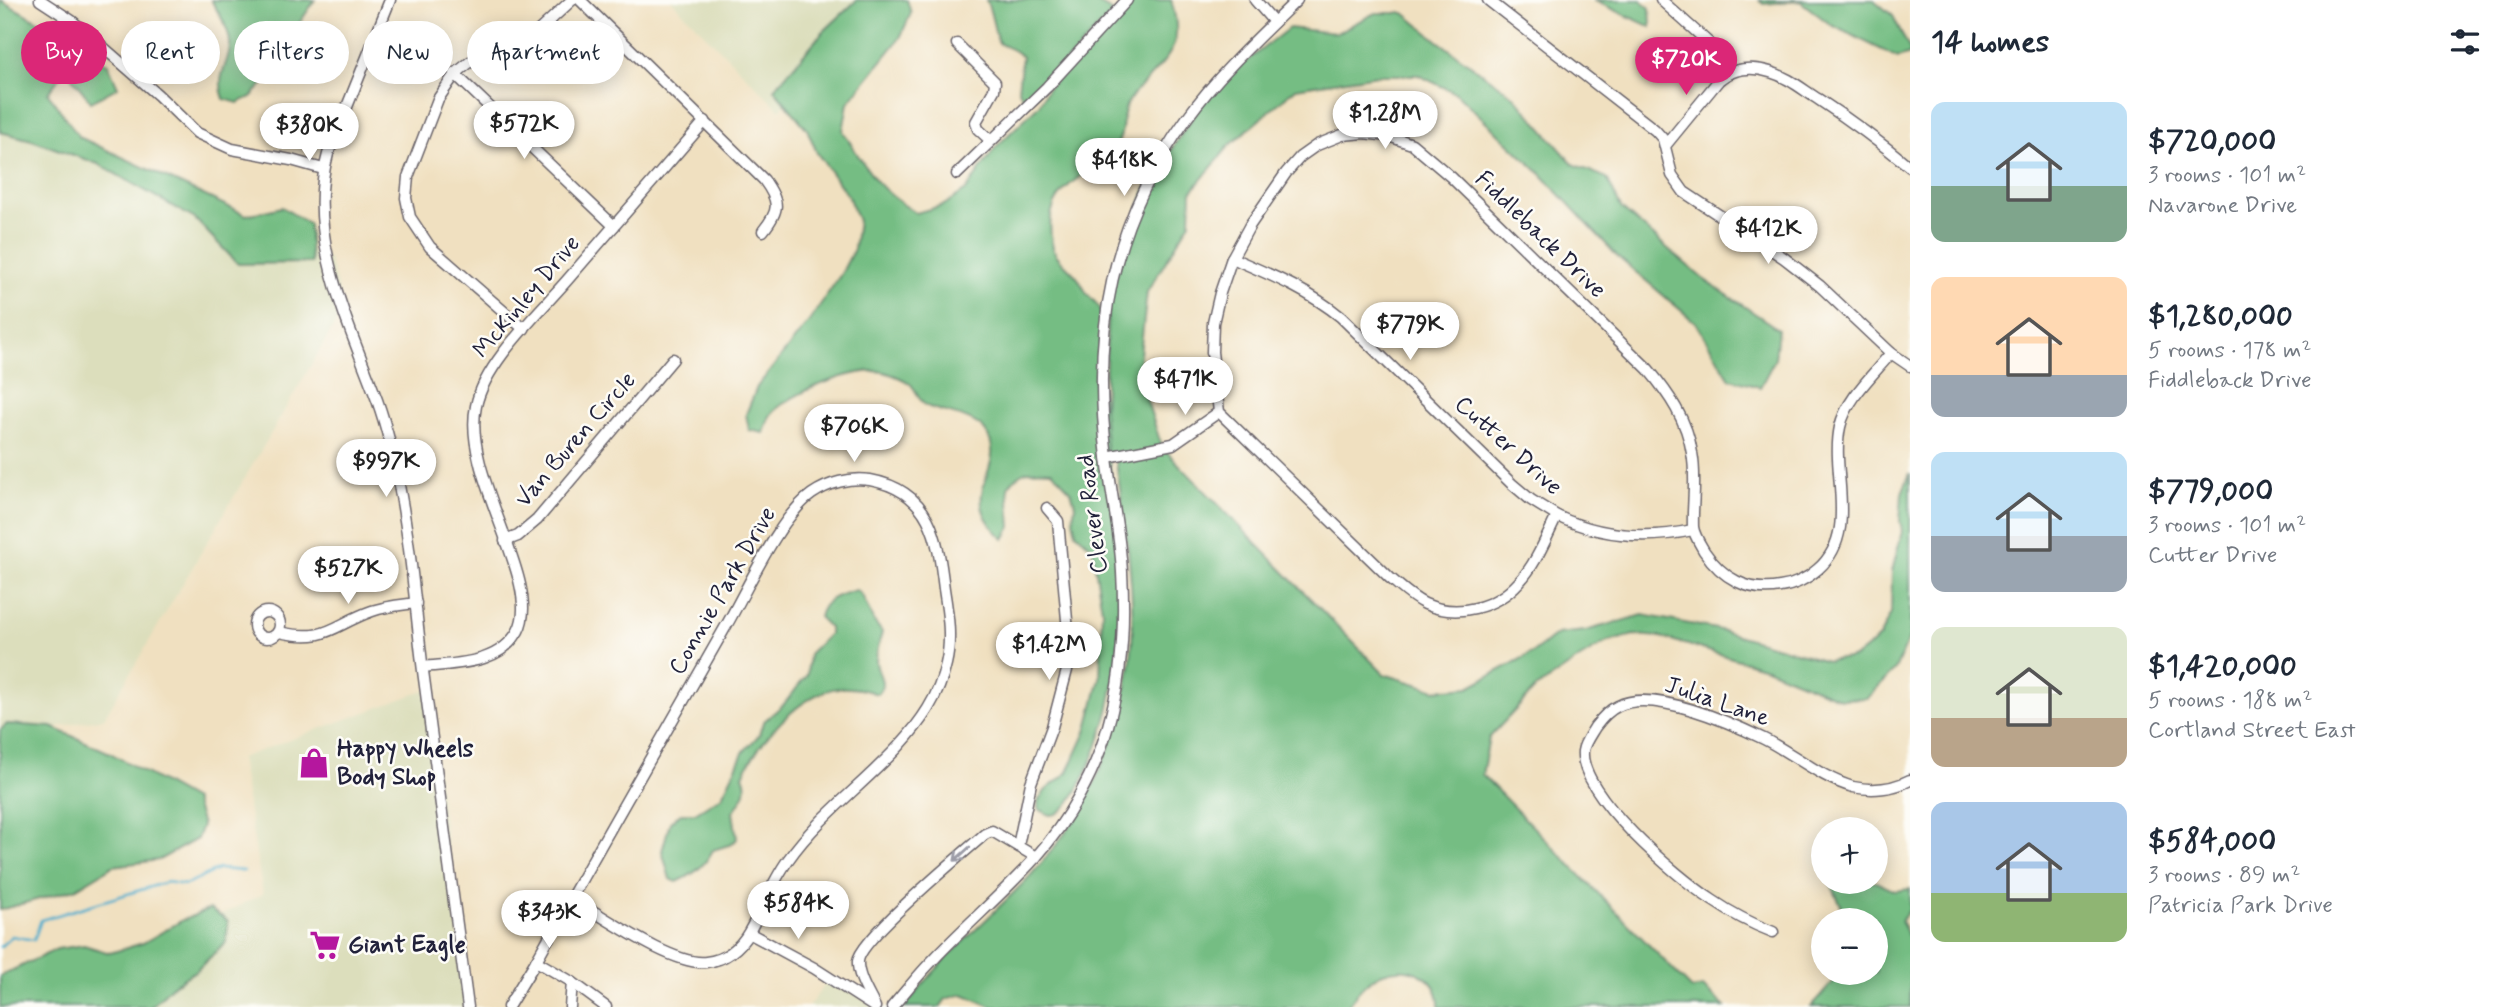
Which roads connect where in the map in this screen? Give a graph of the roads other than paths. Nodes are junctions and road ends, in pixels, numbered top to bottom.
1 (40, 0) edge
2 (390, 0) edge
3 (572, 0) edge
4 (580, 0) edge
5 (1127, 0) edge
6 (1255, 0) edge
7 (1297, 0) edge
8 (1488, 0) edge
9 (1661, 0) edge
10 (1274, 22) junction
11 (957, 44) dead end
12 (1729, 72) junction
13 (455, 74) junction
14 (705, 121) junction
15 (990, 140) junction
16 (1665, 146) junction
17 (1910, 167) edge
18 (323, 169) junction
19 (957, 174) dead end
20 (614, 226) junction
21 (762, 231) dead end
22 (1232, 258) junction
23 (524, 329) junction
24 (1891, 353) junction
25 (673, 359) dead end
26 (1910, 366) edge
27 (1219, 412) junction
28 (1107, 457) junction
29 (1047, 508) dead end
30 (1557, 516) junction
31 (1693, 530) junction
32 (505, 541) junction
33 (416, 603) junction
34 (279, 632) dead end
35 (423, 667) junction
36 (1910, 780) edge
37 (1018, 846) junction
38 (1036, 857) junction
39 (571, 898) junction
40 (1773, 932) dead end
41 (749, 933) junction
42 (536, 961) junction
43 (572, 982) junction
44 (468, 1007) edge
45 (508, 1007) edge
46 (570, 1007) edge
47 (606, 1007) edge
48 (875, 1007) edge
49 (892, 1007) edge

1 - 18 street
2 - 18 street
3 - 13 street
4 - 14 street
5 - 15 street
6 - 10 street
7 - 10 street, Clever Road
8 - 16 street
9 - 12 street
10 - 28 street, Clever Road
11 - 15 street
12 - 16 street
12 - 17 street
13 - 20 street
13 - 23 street
14 - 20 street, McKinley Drive
14 - 21 street
15 - 19 street
16 - 24 street
18 - 33 street
20 - 23 street, McKinley Drive
22 - 27 street, Fiddleback Drive
22 - 30 street, Cutter Drive
22 - 31 street, Fiddleback Drive
23 - 32 street, McKinley Drive
24 - 26 street
24 - 31 street
25 - 32 street, Van Buren Circle
27 - 28 street
27 - 30 street
28 - 38 street, Clever Road
29 - 37 street
30 - 31 street
32 - 35 street, McKinley Drive
33 - 34 street
33 - 35 street
35 - 44 street
36 - 40 street, Julia Lane
37 - 38 street
37 -> 48 street
38 - 49 street, Clever Road
39 - 41 street
39 - 41 street, Connie Park Drive
39 - 42 street, Connie Park Drive
41 - 48 street
42 - 43 street
42 - 45 street, Connie Park Drive
43 - 46 street
43 - 47 street

